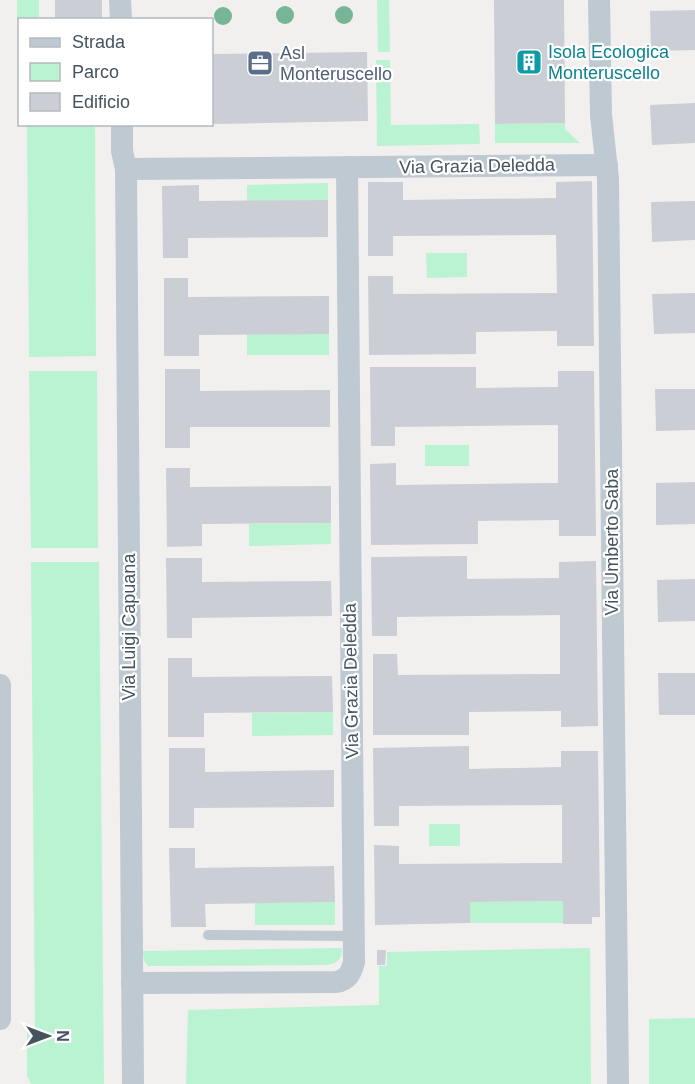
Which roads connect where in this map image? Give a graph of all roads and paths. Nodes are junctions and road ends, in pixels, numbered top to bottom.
1 (120, 0) edge
2 (599, 0) edge
3 (121, 18) edge
4 (122, 126) edge
5 (607, 165) junction
6 (347, 167) junction
7 (126, 169) junction
8 (0, 684) edge
9 (208, 935) dead end
10 (354, 936) junction
11 (132, 983) junction
12 (0, 1019) edge
13 (133, 1084) edge
14 (618, 1084) edge

1 - 3 street
2 - 5 street, Via Umberto Saba
4 - 7 street, Via Luigi Capuana
5 - 6 street, Via Grazia Deledda
5 - 14 street, Via Umberto Saba
6 - 7 street, Via Grazia Deledda
6 - 10 street, Via Grazia Deledda
7 - 11 street, Via Luigi Capuana
8 - 12 street
9 - 10 lane
10 - 11 street, Via Grazia Deledda
11 - 13 street, Via Luigi Capuana

